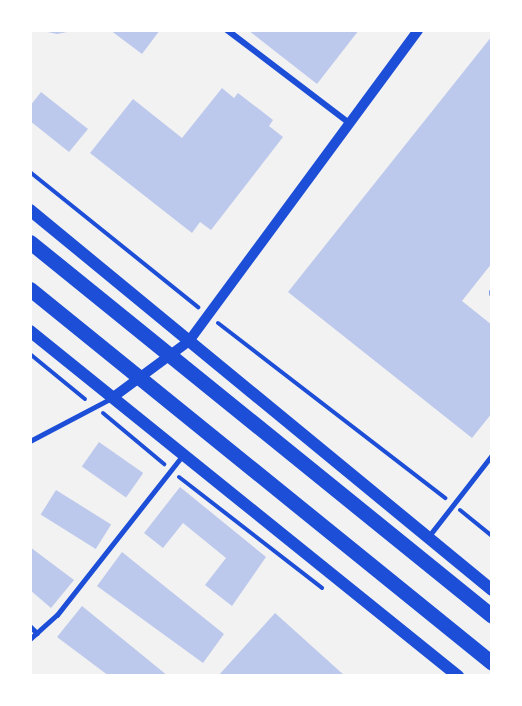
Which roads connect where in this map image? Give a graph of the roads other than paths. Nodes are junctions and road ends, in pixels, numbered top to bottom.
1 (227, 30) edge
2 (418, 30) edge
3 (349, 123) junction
4 (30, 210) edge
5 (30, 242) edge
6 (30, 289) edge
7 (30, 331) edge
8 (189, 341) junction
9 (170, 355) junction
10 (140, 377) junction
11 (112, 398) junction
12 (31, 439) edge
13 (183, 455) junction
14 (492, 455) edge
15 (427, 538) junction
16 (492, 590) edge
17 (492, 616) edge
18 (30, 626) edge
19 (37, 633) junction
20 (30, 639) edge
21 (492, 663) edge
22 (458, 676) edge

1 - 3 street
2 - 3 street
3 - 8 street
4 - 8 main road
5 - 9 main road
6 - 10 main road
7 - 11 main road
8 - 9 street
8 - 15 main road
9 - 10 street
9 - 17 main road
10 - 11 street
10 - 21 main road
11 - 12 lane
11 - 13 main road
13 - 19 lane
13 - 22 main road
14 - 15 lane
15 - 16 main road
18 - 19 lane
19 - 20 lane

